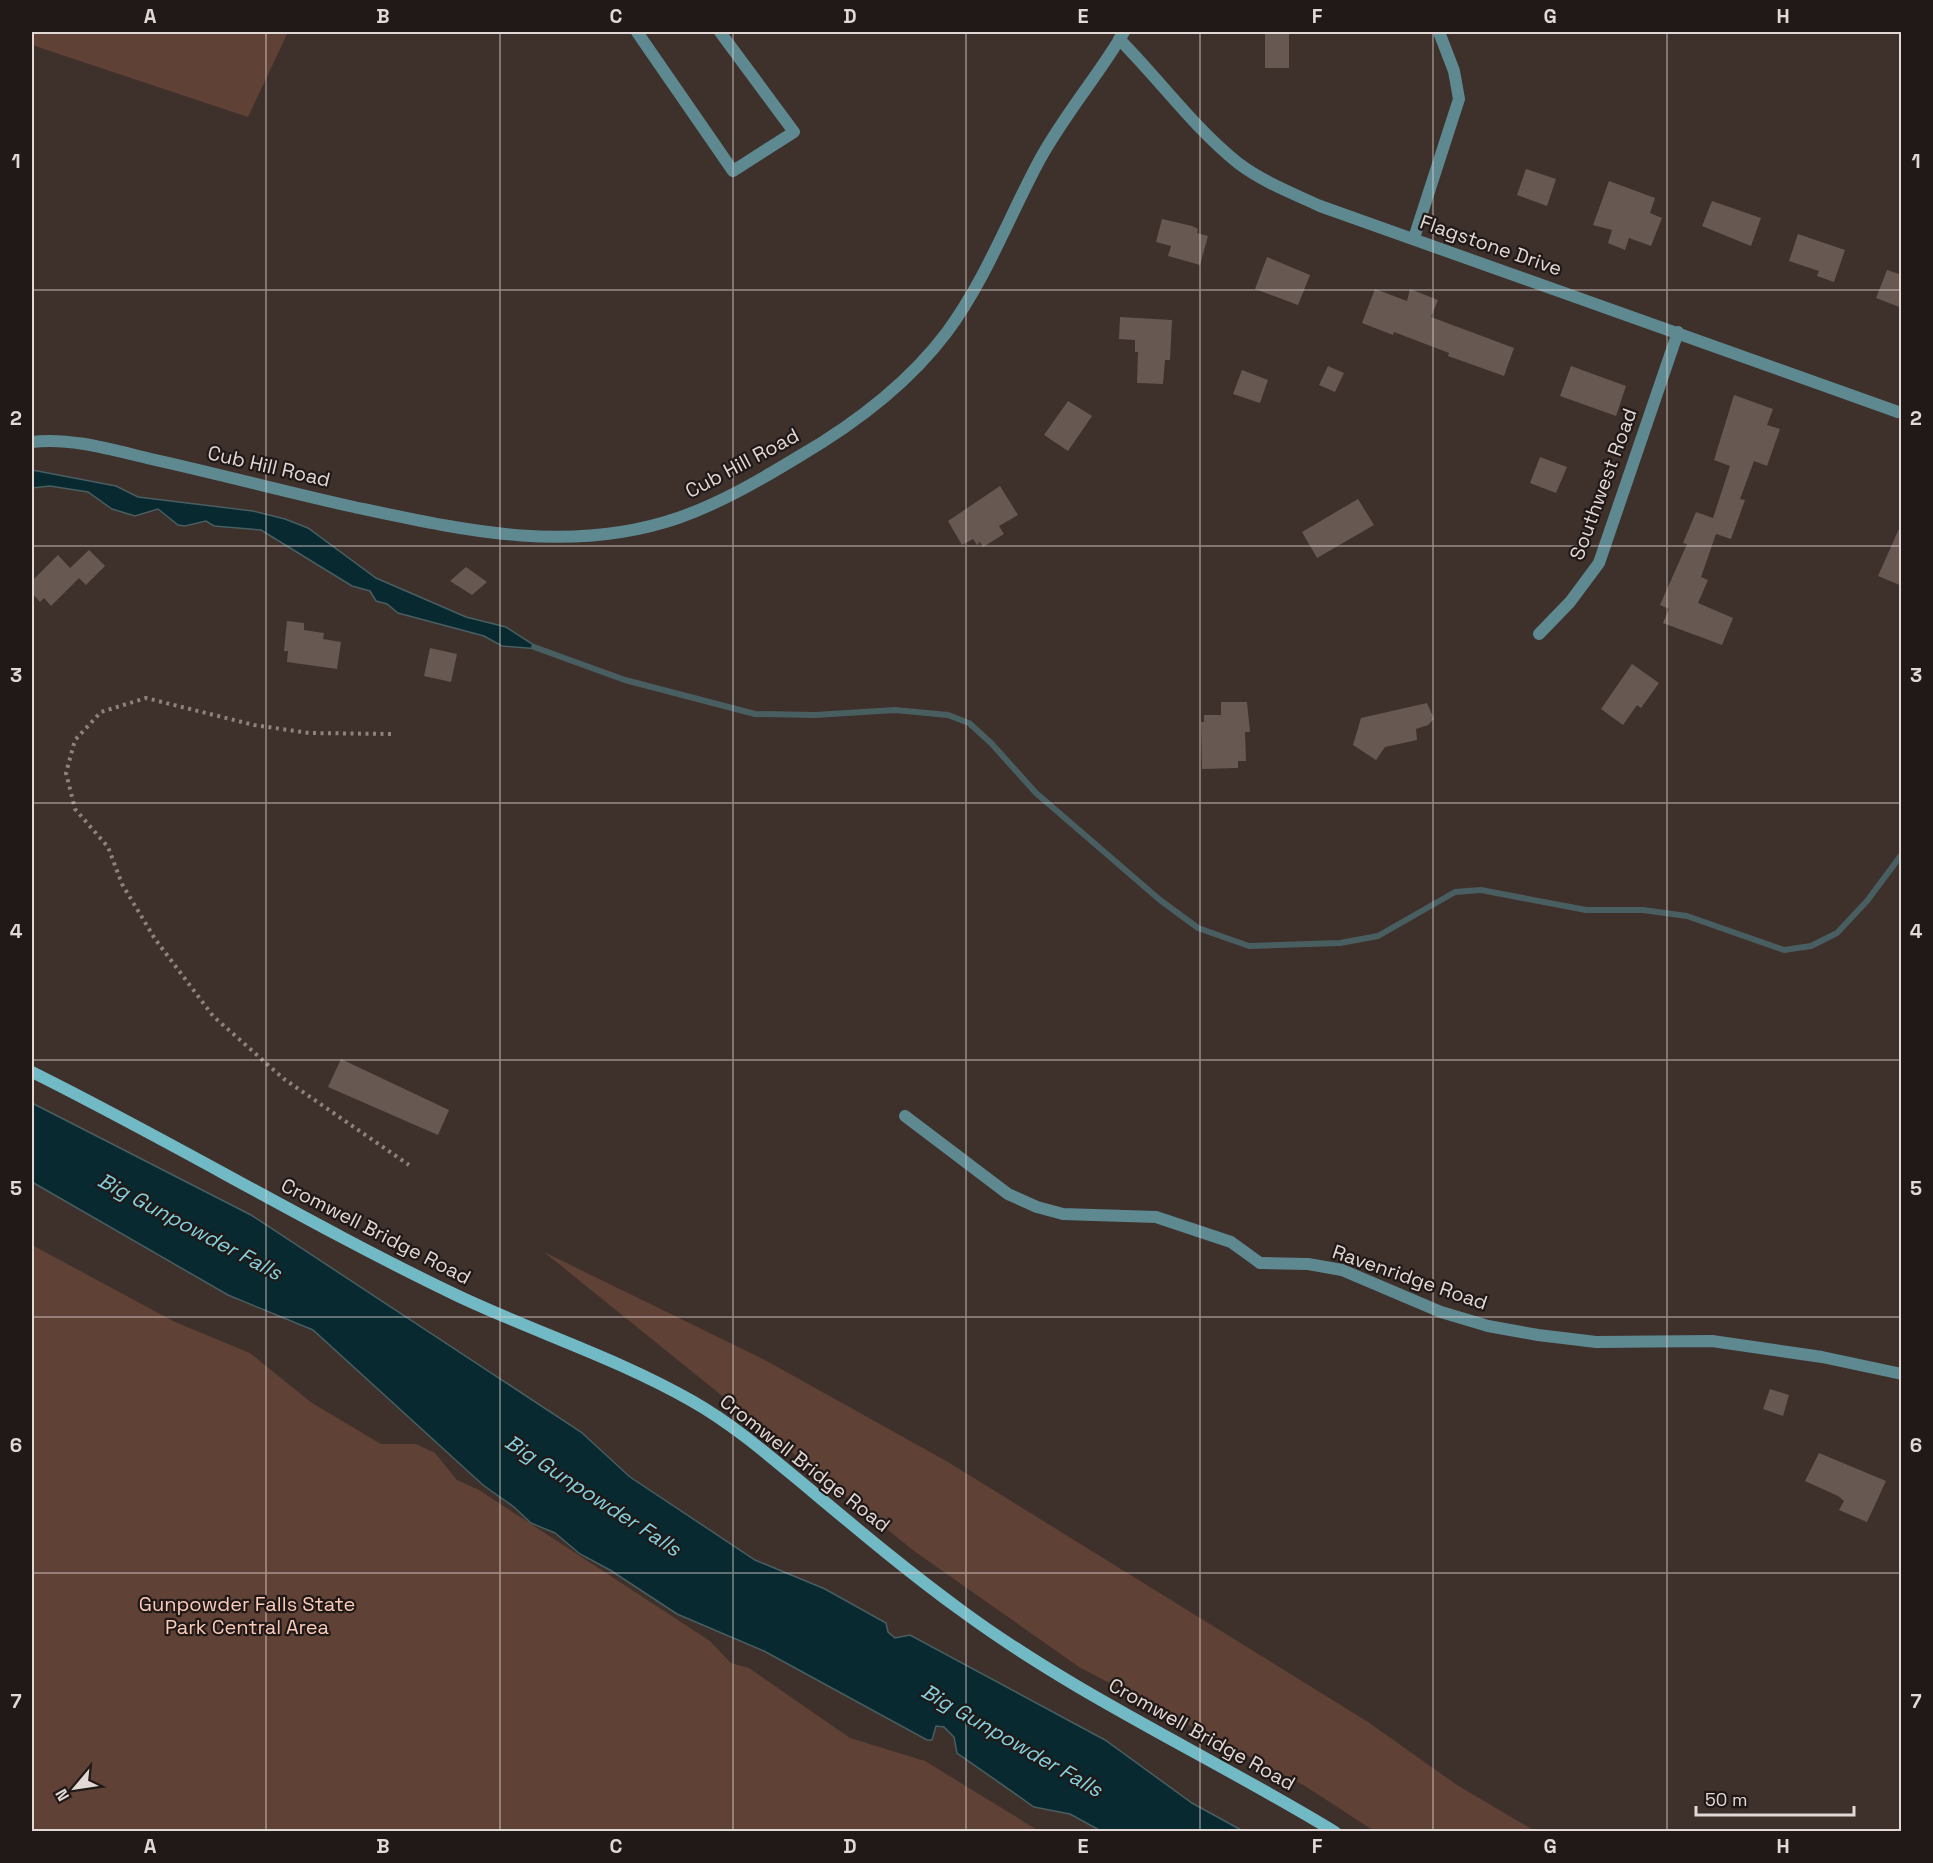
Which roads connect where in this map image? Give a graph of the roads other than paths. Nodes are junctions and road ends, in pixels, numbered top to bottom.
1 (637, 32) edge
2 (720, 32) edge
3 (1439, 32) edge
4 (1122, 35) edge
5 (1414, 238) junction
6 (1678, 332) junction
7 (1900, 412) edge
8 (37, 442) edge
9 (1539, 634) dead end
10 (32, 1072) edge
11 (905, 1116) dead end
12 (1902, 1374) edge
13 (1335, 1832) edge

1 - 2 street
3 - 5 street
4 - 5 street, Flagstone Drive
4 - 8 street, Cub Hill Road
5 - 6 street, Flagstone Drive
6 - 7 street, Flagstone Drive
6 - 9 street, Southwest Road
10 - 13 main road, Cromwell Bridge Road
11 - 12 street, Ravenridge Road

